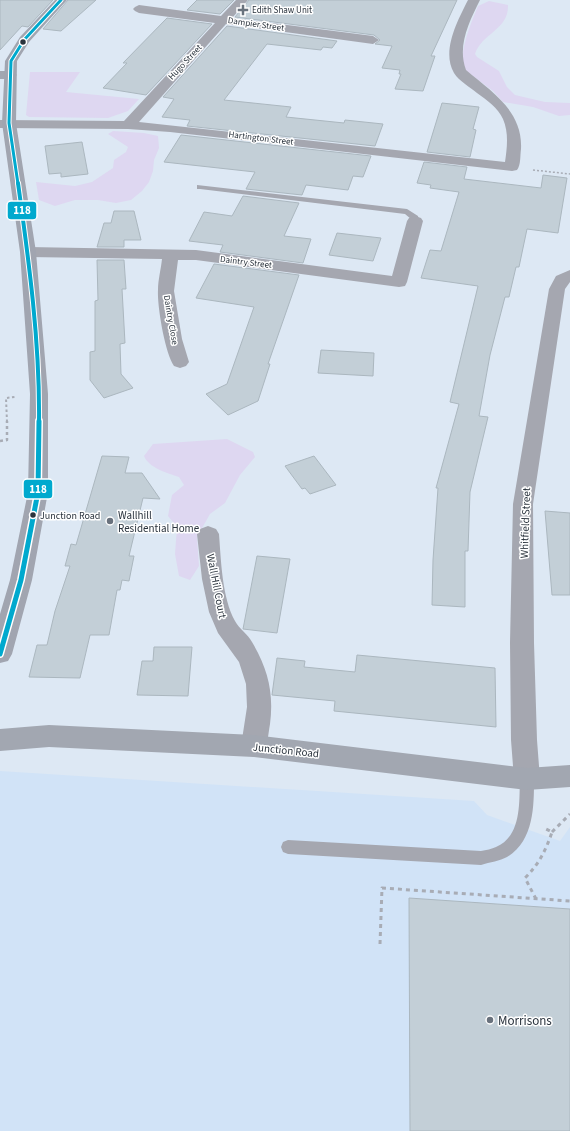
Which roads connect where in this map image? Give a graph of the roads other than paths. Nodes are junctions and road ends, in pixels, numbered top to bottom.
1 (61, 0) edge
2 (242, 0) edge
3 (474, 0) edge
4 (138, 8) dead end
5 (224, 20) junction
6 (373, 40) dead end
7 (5, 75) edge
8 (4, 124) edge
9 (128, 125) junction
10 (200, 187) dead end
11 (415, 221) joint
12 (28, 252) junction
13 (171, 254) junction
14 (570, 275) edge
15 (180, 362) dead end
16 (208, 534) dead end
17 (0, 654) edge
18 (0, 740) edge
19 (254, 746) junction
20 (570, 776) edge
21 (527, 779) junction
22 (288, 847) dead end

1 - 7 highway
2 - 5 street, Hugo Street
3 - 9 street, Hartington Street
4 - 5 street, Dampier Street
5 - 6 street, Dampier Street
5 - 9 street, Hugo Street
7 - 8 highway
8 - 9 street, Hartington Street
8 - 12 highway
10 - 11 lane
11 - 13 street, Daintry Street
12 - 13 street, Daintry Street
12 - 17 highway
13 - 15 street, Daintry Close
14 - 21 street, Whitfield Street
16 - 19 street, Wall Hill Court
18 - 19 street, Junction Road
19 - 21 street, Junction Road
20 - 21 street, Junction Road
21 - 22 lane

